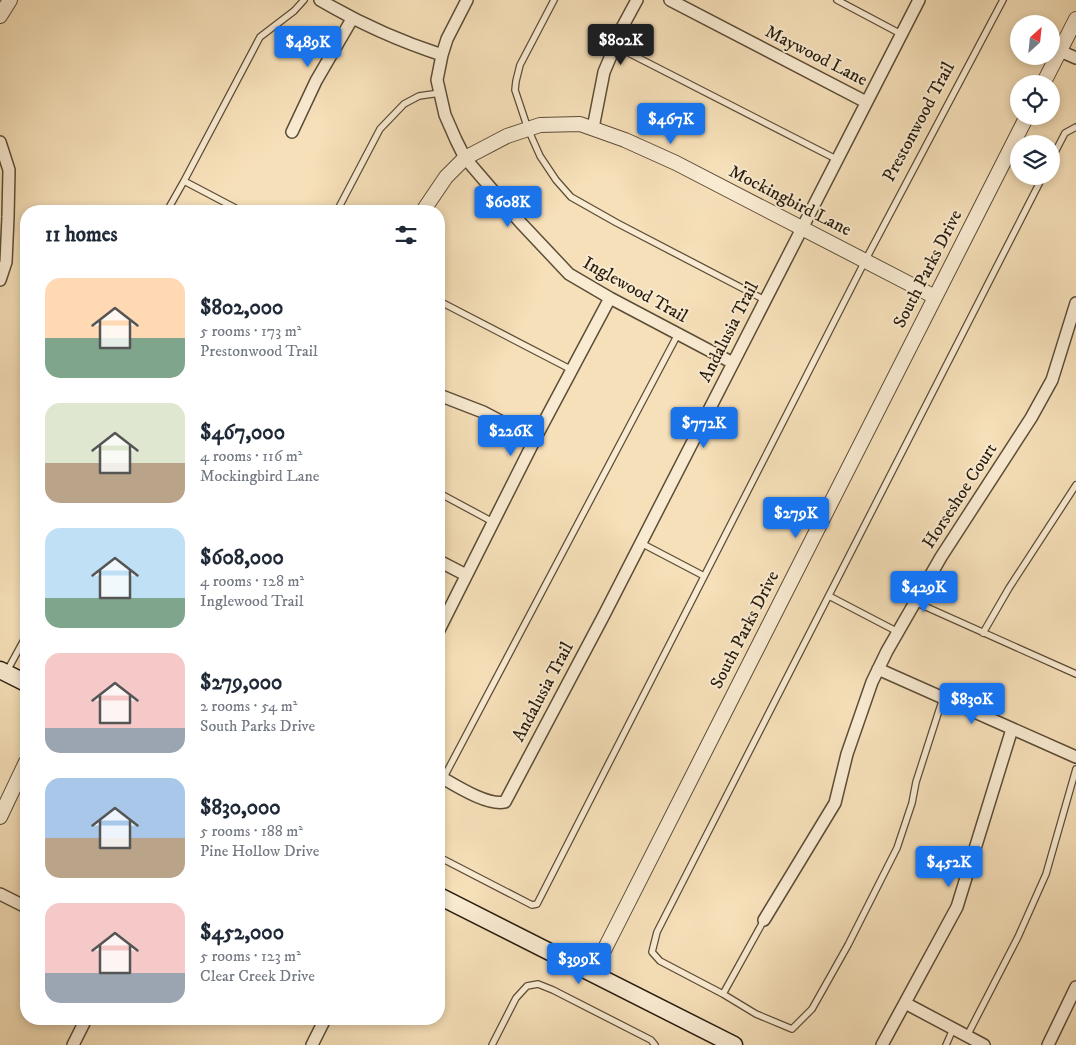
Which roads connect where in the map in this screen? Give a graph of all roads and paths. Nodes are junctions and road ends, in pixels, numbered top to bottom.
1 (10, 0) edge
2 (304, 0) edge
3 (320, 0) edge
4 (467, 0) edge
5 (554, 0) edge
6 (636, 0) edge
7 (670, 0) edge
8 (837, 0) edge
9 (919, 0) edge
10 (1003, 0) edge
11 (0, 16) edge
12 (352, 19) junction
13 (1076, 19) edge
14 (901, 34) junction
15 (615, 46) junction
16 (1060, 51) joint
17 (442, 55) junction
18 (1076, 58) edge
19 (440, 93) junction
20 (866, 102) junction
21 (1022, 125) edge
22 (1076, 127) edge
23 (593, 128) junction
24 (528, 129) junction
25 (292, 132) dead end
26 (0, 142) edge
27 (1060, 142) edge
28 (466, 158) junction
29 (836, 159) junction
30 (184, 181) junction
31 (1038, 185) edge
32 (170, 205) edge
33 (230, 205) edge
34 (341, 205) edge
35 (427, 205) edge
36 (4, 218) edge
37 (801, 228) junction
38 (865, 261) junction
39 (0, 280) edge
40 (935, 297) junction
41 (610, 298) junction
42 (765, 300) junction
43 (1076, 302) edge
44 (445, 303) edge
45 (678, 334) junction
46 (733, 363) junction
47 (572, 370) junction
48 (445, 397) edge
49 (535, 439) junction
50 (1076, 485) edge
51 (445, 496) edge
52 (493, 522) junction
53 (640, 544) junction
54 (445, 564) edge
55 (466, 575) junction
56 (704, 576) junction
57 (829, 596) junction
58 (915, 602) junction
59 (445, 618) edge
60 (898, 632) junction
61 (984, 632) junction
62 (20, 644) edge
63 (878, 669) junction
64 (3, 671) edge
65 (1076, 674) edge
66 (20, 680) edge
67 (943, 698) junction
68 (1012, 728) junction
69 (1076, 757) edge
70 (1076, 769) edge
71 (445, 771) edge
72 (20, 775) edge
73 (445, 780) edge
74 (0, 817) edge
75 (445, 860) edge
76 (0, 894) edge
77 (445, 899) edge
78 (20, 904) edge
79 (764, 920) joint
80 (592, 974) junction
81 (1076, 987) edge
82 (723, 994) junction
83 (904, 1003) junction
84 (83, 1025) edge
85 (322, 1025) edge
86 (953, 1029) junction
87 (967, 1036) junction
88 (727, 1043) edge
89 (73, 1045) edge
90 (312, 1045) edge
91 (492, 1045) edge
92 (656, 1045) edge
93 (882, 1045) edge
94 (946, 1045) edge
95 (984, 1045) edge
96 (1048, 1045) edge

1 - 11 street
2 - 30 lane
3 - 12 street
4 - 17 street, Inglewood Trail
5 - 24 lane
6 - 15 street
7 - 20 street, Maywood Lane
8 - 14 lane
9 - 14 street, Andalusia Trail
10 - 38 lane, Prestonwood Trail
12 - 17 street
12 - 25 street
13 - 16 street
14 - 20 street, Andalusia Trail
15 - 23 street
15 - 29 lane
16 - 18 street
17 - 19 street, Inglewood Trail
19 - 28 street, Inglewood Trail
19 - 34 lane
20 - 29 street, Andalusia Trail
21 - 40 street, South Parks Drive
22 - 27 lane
23 - 24 street, Mockingbird Lane
23 - 37 street, Mockingbird Lane
24 - 28 street, Mockingbird Lane
24 - 42 lane
26 - 36 street
28 - 35 street, Mockingbird Lane
28 - 41 street, Inglewood Trail
29 - 37 street, Andalusia Trail
30 - 32 lane
30 - 33 lane
31 - 57 lane
36 - 39 street
37 - 38 street, Mockingbird Lane
37 - 42 street, Andalusia Trail
38 - 40 street, Mockingbird Lane
38 - 56 lane, Prestonwood Trail
40 - 80 street, South Parks Drive
41 - 45 street, Inglewood Trail
41 - 47 street
42 - 46 street, Andalusia Trail
43 - 58 street, Horseshoe Court
44 - 47 lane
45 - 46 street, Inglewood Trail
45 - 71 lane
46 - 53 street, Andalusia Trail
47 - 49 street
48 - 49 street
49 - 52 street
50 - 61 lane
51 - 52 lane
52 - 55 street
53 - 56 lane
53 - 73 street, Andalusia Trail
54 - 55 street
55 - 59 street
56 - 75 lane, Prestonwood Trail
57 - 60 lane
57 - 82 lane
58 - 60 street, Horseshoe Court
58 - 61 lane
60 - 63 street, Horseshoe Court
61 - 65 lane
62 - 64 lane
63 - 67 street
63 - 79 street, Horseshoe Court
64 - 66 main road
67 - 68 street
67 - 82 lane
68 - 69 street
68 - 83 street
70 - 87 lane
72 - 74 street
76 - 78 street
77 - 80 main road
79 - 82 lane
80 - 88 main road
81 - 96 street
83 - 86 street
83 - 93 street
84 - 89 street
85 - 90 street
86 - 87 street
86 - 94 lane
87 - 95 street
91 - 92 lane

